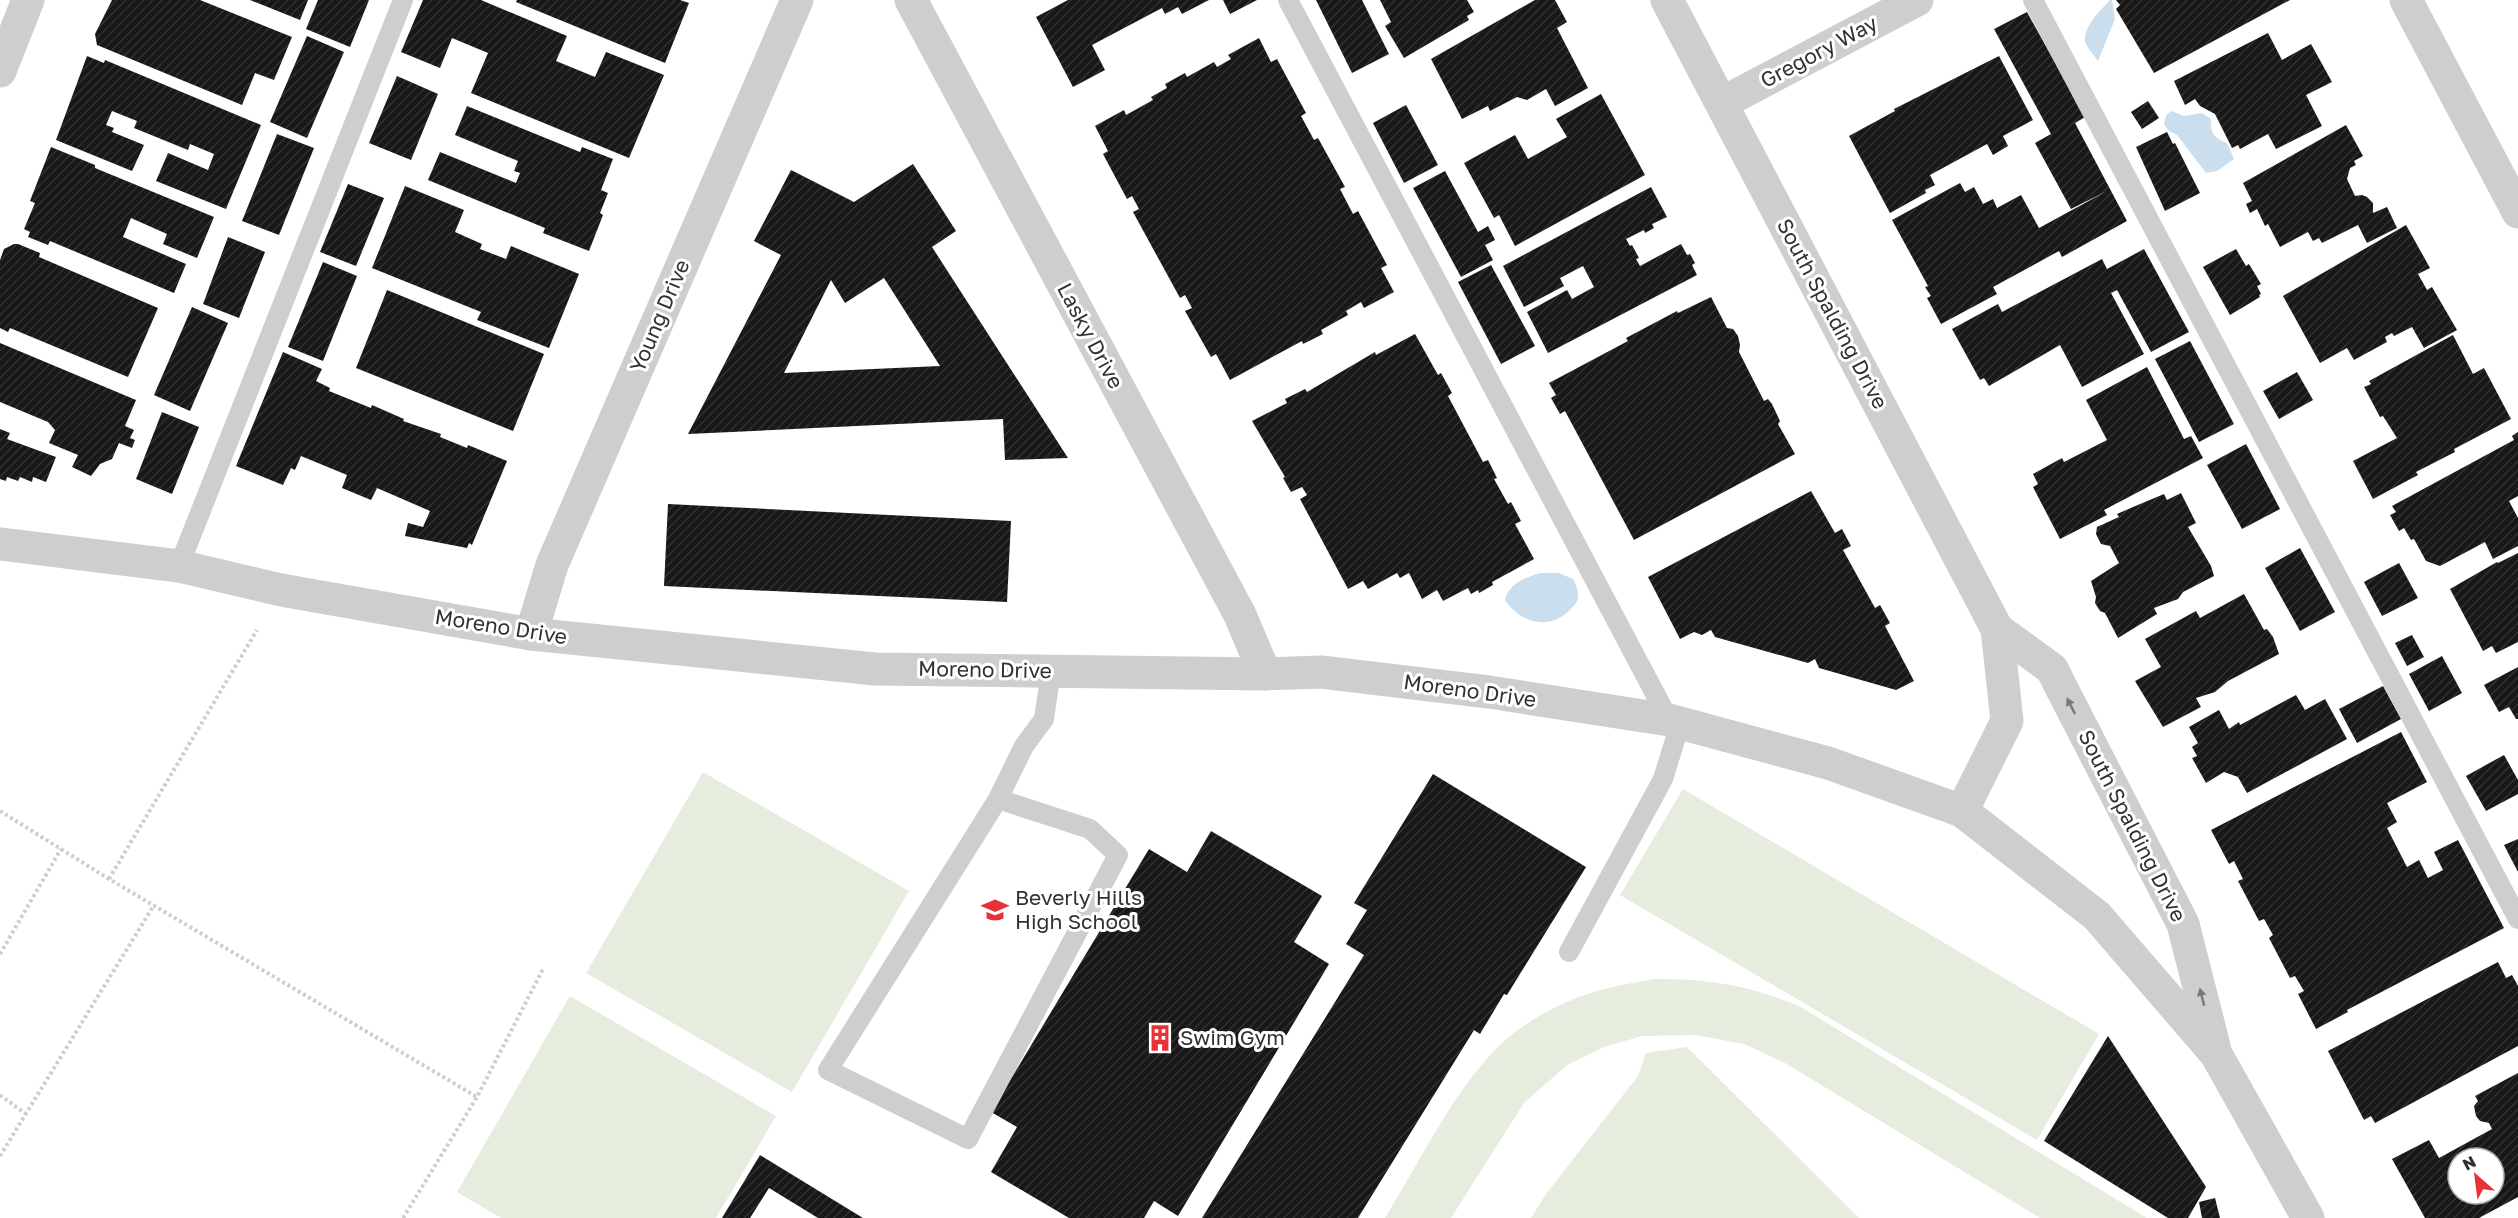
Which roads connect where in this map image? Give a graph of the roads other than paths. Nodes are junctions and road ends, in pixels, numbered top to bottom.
1 (28, 0) edge
2 (403, 0) edge
3 (797, 0) edge
4 (911, 0) edge
5 (1288, 0) edge
6 (1667, 0) edge
7 (1917, 0) edge
8 (2033, 0) edge
9 (2406, 0) edge
10 (0, 71) edge
11 (1722, 103) junction
12 (2518, 212) edge
13 (0, 544) edge
14 (179, 566) junction
15 (1997, 629) junction
16 (531, 634) junction
17 (1051, 671) junction
18 (1265, 674) junction
19 (1675, 722) junction
20 (998, 798) junction
21 (1962, 812) junction
22 (2518, 919) edge
23 (1569, 952) dead end
24 (2216, 1054) junction
25 (2307, 1218) edge

1 - 10 street
2 - 14 lane
3 - 16 street, Young Drive
4 - 18 street, Lasky Drive
5 - 19 lane
6 - 11 street, South Spalding Drive
7 - 11 street, Gregory Way
8 - 22 lane
9 - 12 street
11 - 15 street, South Spalding Drive
13 - 14 street, Moreno Drive
14 - 16 street, Moreno Drive
15 - 21 street, South Spalding Drive
24 -> 15 street, South Spalding Drive
16 - 17 street, Moreno Drive
17 - 18 street, Moreno Drive
17 - 20 lane
18 - 19 street, Moreno Drive
19 - 21 street, Moreno Drive
19 - 23 lane
20 - 20 lane
21 - 24 street, South Spalding Drive
24 - 25 street, South Spalding Drive

